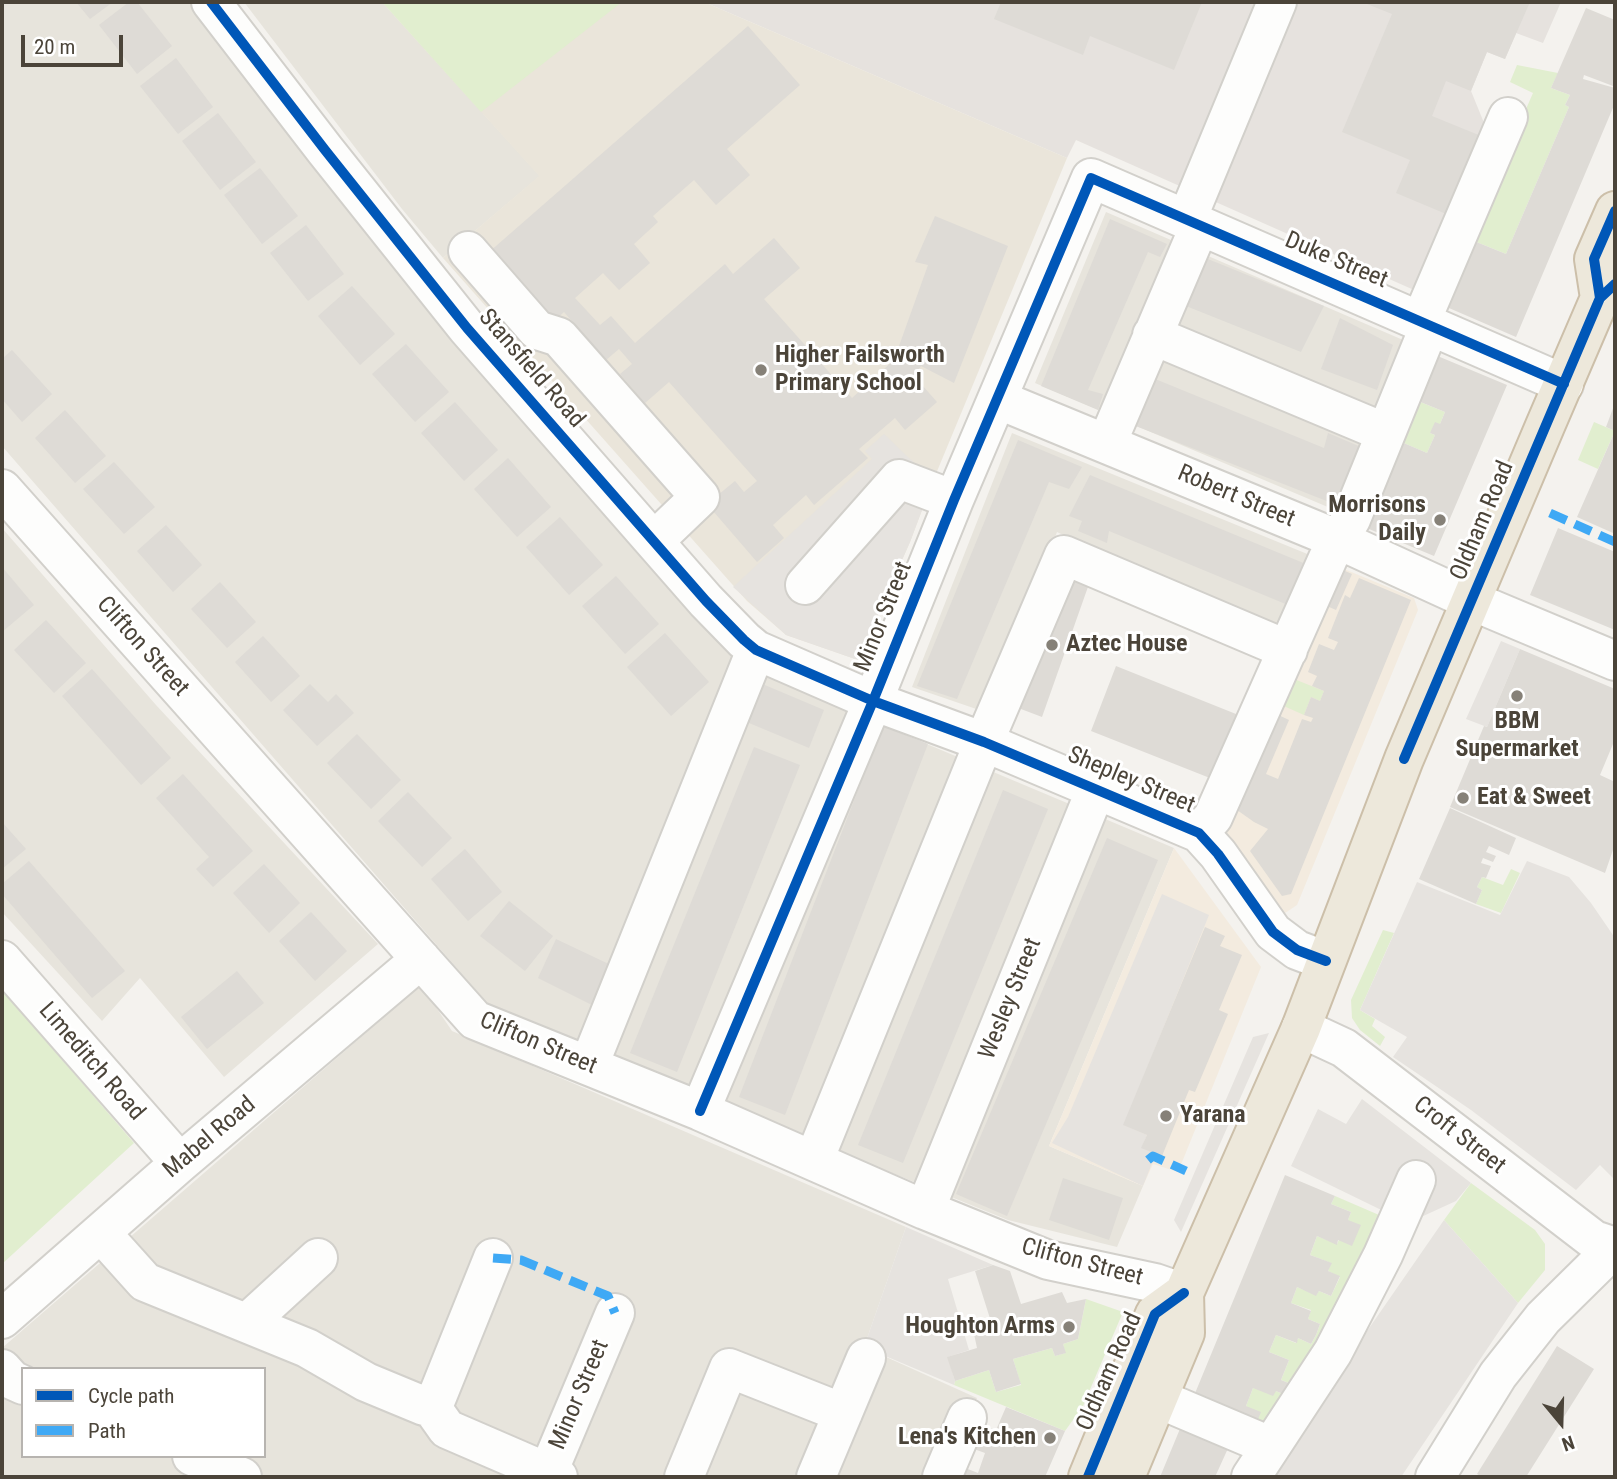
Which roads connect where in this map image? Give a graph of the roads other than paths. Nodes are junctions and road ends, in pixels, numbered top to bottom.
1 (211, 2) edge
2 (1277, 2) edge
3 (1508, 117) dead end
4 (1091, 178) joint
5 (1615, 211) edge
6 (1194, 222) junction
7 (468, 251) dead end
8 (1610, 295) edge
9 (1426, 323) junction
10 (1153, 335) junction
11 (1564, 384) junction
12 (997, 399) junction
13 (1386, 433) junction
14 (1107, 443) junction
15 (2, 489) edge
16 (954, 500) junction
17 (1339, 540) junction
18 (654, 541) junction
19 (805, 585) dead end
20 (1472, 601) junction
21 (756, 650) junction
22 (1288, 650) junction
23 (1615, 661) edge
24 (873, 701) junction
25 (984, 742) junction
26 (1096, 789) junction
27 (1199, 833) junction
28 (421, 959) junction
29 (2, 961) edge
30 (1326, 961) junction
31 (1301, 1028) junction
32 (589, 1065) junction
33 (700, 1111) junction
34 (814, 1160) junction
35 (180, 1163) junction
36 (1416, 1180) dead end
37 (925, 1210) junction
38 (101, 1233) junction
39 (1615, 1247) edge
40 (318, 1258) dead end
41 (493, 1258) dead end
42 (1184, 1293) junction
43 (615, 1313) dead end
44 (2, 1319) edge
45 (247, 1323) junction
46 (866, 1358) dead end
47 (2, 1369) edge
48 (21, 1384) edge
49 (1159, 1399) junction
50 (430, 1405) junction
51 (843, 1413) junction
52 (967, 1418) dead end
53 (197, 1458) edge
54 (1260, 1462) edge
55 (551, 1476) edge
56 (242, 1477) edge
57 (684, 1477) edge
58 (816, 1477) edge
59 (942, 1477) edge
60 (1088, 1477) edge
61 (1125, 1477) edge
62 (1435, 1477) edge

1 - 18 street, Stansfield Road
2 - 6 street
3 - 9 street
4 - 6 street, Duke Street
4 - 12 street, Minor Street
5 - 8 highway, Oldham Road
6 - 9 street, Duke Street
6 - 10 street
7 - 18 street
8 - 11 highway, Oldham Road
9 - 11 street, Duke Street
9 - 13 street
10 - 13 street
10 - 14 street
11 - 20 highway, Oldham Road
12 - 14 street, Robert Street
12 - 16 street, Minor Street
13 - 17 street
14 - 17 street, Robert Street
15 - 28 street, Clifton Street
16 - 19 street
16 - 24 street, Minor Street
17 - 20 street, Robert Street
17 - 22 street
18 - 21 street, Stansfield Road
20 - 23 street, Robert Street
20 - 30 highway, Oldham Road
21 - 24 street, Stansfield Road
21 - 32 street
22 - 25 street
22 - 27 street
24 - 25 street, Shepley Street
24 - 33 street, Minor Street
25 - 26 street, Shepley Street
25 - 34 street
26 - 27 street, Shepley Street
26 - 37 street, Wesley Street
27 - 30 street, Shepley Street
28 - 32 street, Clifton Street
28 - 35 street, Mabel Road
29 - 35 street, Limeditch Road
30 - 31 highway, Oldham Road
31 - 39 street, Croft Street
31 - 42 highway, Oldham Road
32 - 33 street, Clifton Street
33 - 34 street, Clifton Street
34 - 37 street, Clifton Street
35 - 38 street, Mabel Road
36 - 54 street
37 - 42 street, Clifton Street
38 - 44 street, Mabel Road
38 - 45 street
39 - 62 street
40 - 45 street
41 - 50 street
42 - 49 highway, Oldham Road
42 - 60 highway, Oldham Road
43 - 55 street, Minor Street
45 - 50 street
46 - 51 street
47 - 48 street
49 - 54 street
49 - 61 highway, Oldham Road
50 - 55 street
51 - 57 street
51 - 58 street
52 - 59 street
53 - 56 street

